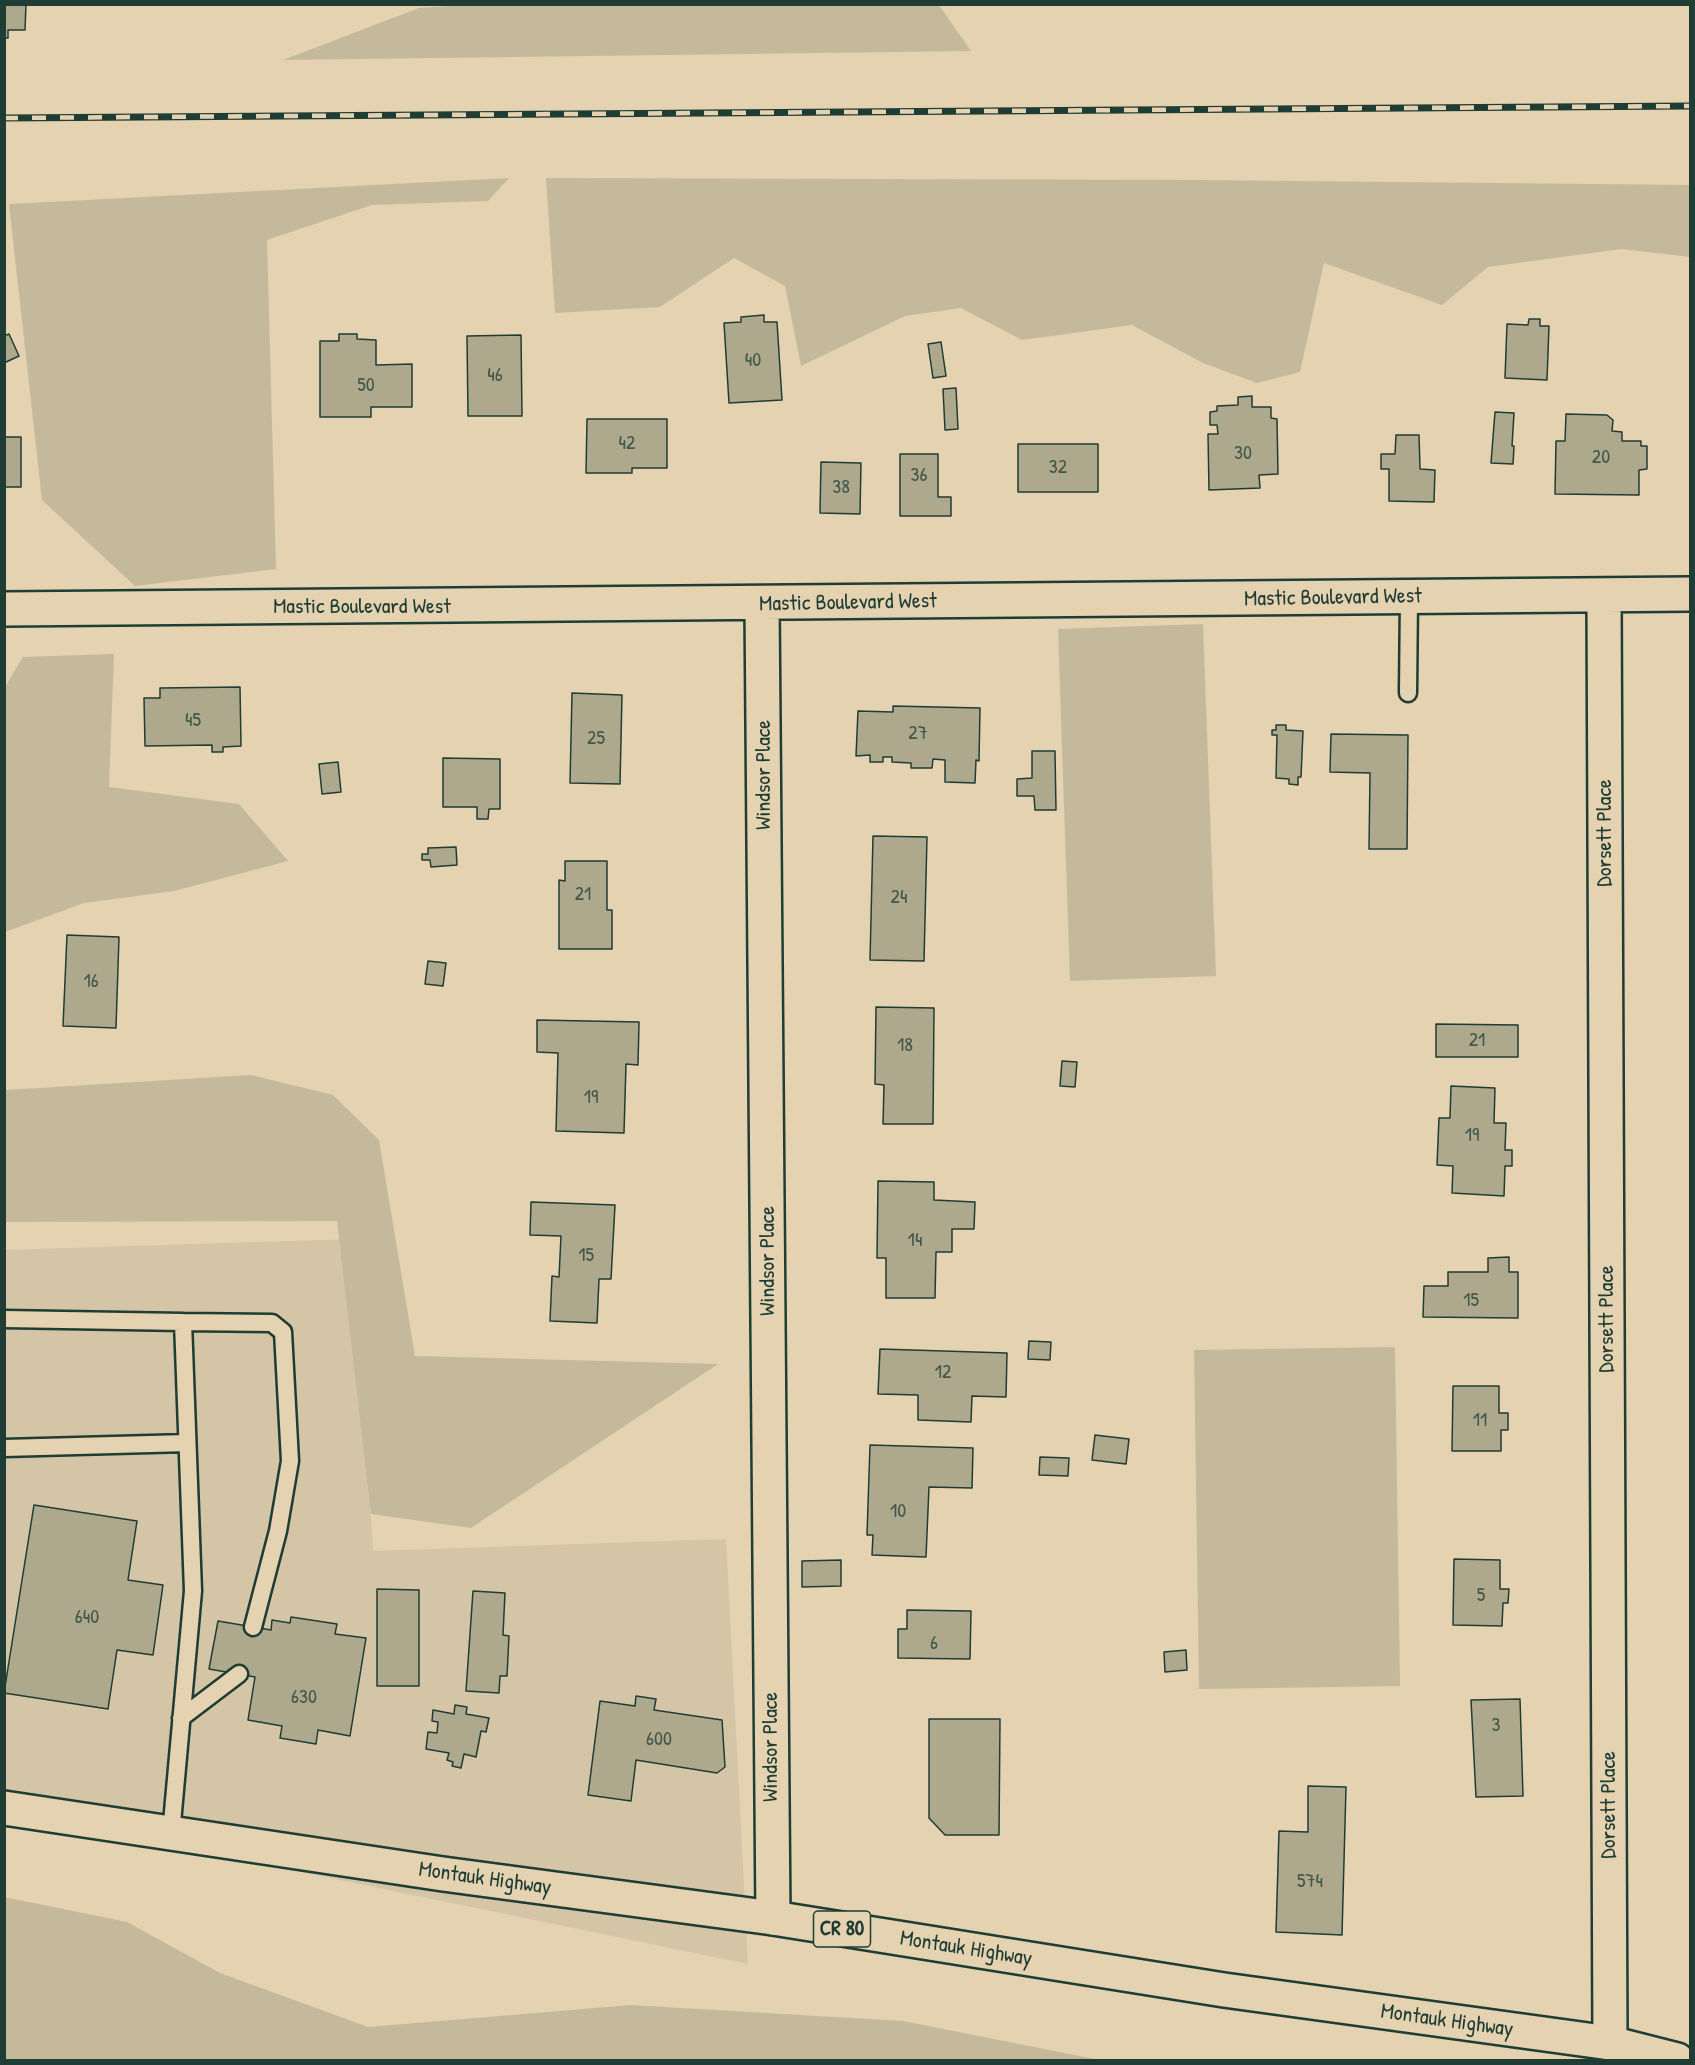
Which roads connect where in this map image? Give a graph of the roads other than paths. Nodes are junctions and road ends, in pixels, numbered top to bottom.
1 (1604, 594) junction
2 (1690, 594) edge
3 (1408, 597) junction
4 (762, 604) junction
5 (4, 609) edge
6 (1408, 693) dead end
7 (4, 1319) edge
8 (183, 1322) junction
9 (187, 1443) junction
10 (4, 1448) edge
11 (253, 1627) dead end
12 (239, 1674) dead end
13 (182, 1718) junction
14 (4, 1808) edge
15 (171, 1834) junction
16 (773, 1918) junction
17 (1610, 2043) junction
18 (1677, 2061) edge

1 - 2 street, Mastic Boulevard West
1 - 3 street, Mastic Boulevard West
1 - 17 street, Dorsett Place
3 - 4 street, Mastic Boulevard West
3 - 6 lane
4 - 5 street, Mastic Boulevard West
4 - 16 street, Windsor Place
7 - 8 lane
8 - 9 lane
8 - 11 lane
9 - 10 lane
9 - 13 lane
12 - 13 lane
13 - 15 lane
14 - 15 street, Montauk Highway / CR 80
15 - 16 street, Montauk Highway / CR 80
16 - 17 street, Montauk Highway / CR 80
17 - 18 street, Montauk Highway / CR 80

